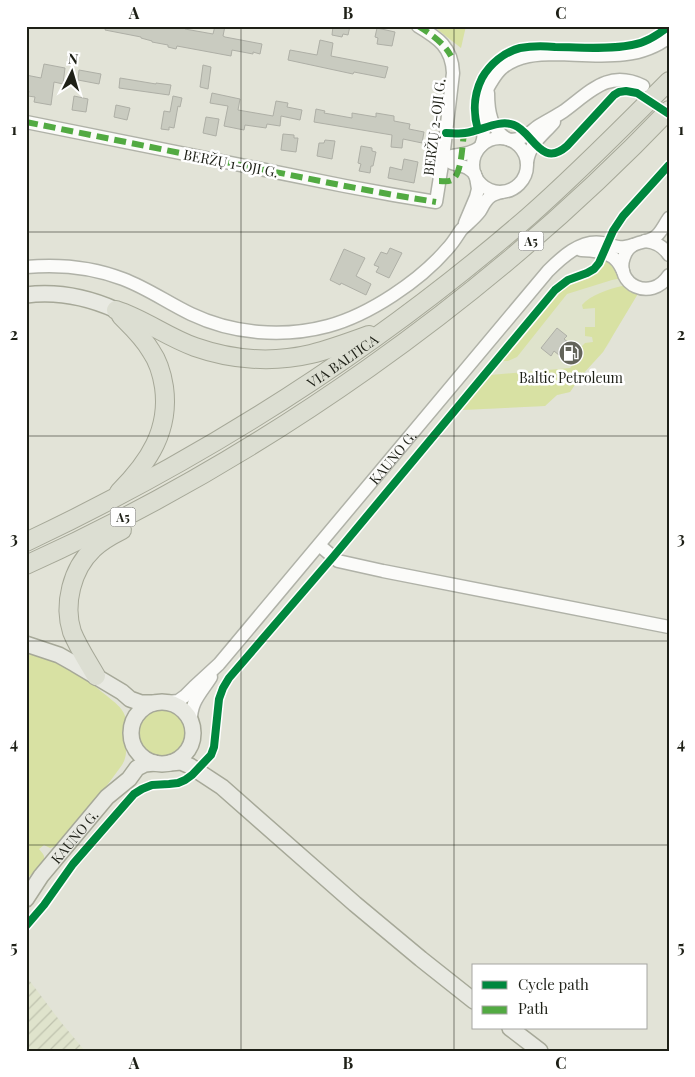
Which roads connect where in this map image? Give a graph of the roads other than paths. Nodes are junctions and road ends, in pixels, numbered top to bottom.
1 (418, 26) edge
2 (669, 37) edge
3 (669, 81) edge
4 (643, 86) dead end
5 (488, 88) junction
6 (669, 110) edge
7 (564, 111) junction
8 (26, 122) edge
9 (509, 139) junction
10 (480, 147) junction
11 (443, 158) junction
12 (527, 163) junction
13 (475, 176) junction
14 (502, 192) junction
15 (436, 202) joint
16 (669, 218) edge
17 (462, 230) junction
18 (669, 239) edge
19 (639, 243) junction
20 (569, 254) junction
21 (669, 255) edge
22 (26, 267) edge
23 (623, 271) junction
24 (669, 275) edge
25 (664, 285) edge
26 (26, 295) edge
27 (116, 310) junction
28 (389, 328) junction
29 (217, 466) junction
30 (108, 502) junction
31 (26, 542) edge
32 (318, 545) junction
33 (26, 565) edge
34 (669, 627) edge
35 (26, 644) edge
36 (219, 664) junction
37 (96, 676) junction
38 (160, 702) junction
39 (191, 722) junction
40 (131, 727) junction
41 (192, 740) junction
42 (132, 743) junction
43 (163, 763) junction
44 (222, 787) junction
45 (107, 797) junction
46 (41, 876) junction
47 (26, 888) edge
48 (26, 899) edge
49 (472, 999) edge
50 (513, 1030) edge
51 (540, 1051) edge

1 - 11 street, BERŽŲ 2-OJI G.
2 - 5 street
3 - 28 highway, VIA BALTICA / A5
4 - 7 street
5 - 9 street
5 - 10 street
6 - 29 highway, VIA BALTICA / A5
7 - 9 street
7 - 12 street
8 - 15 street, BERŽŲ 1-OJI G.
9 - 10 street
9 - 12 street
10 - 11 street
10 - 13 street
11 - 13 street
11 - 15 street, BERŽŲ 2-OJI G.
12 - 14 street
13 - 14 street
13 - 17 street
14 - 17 street
16 - 19 street
17 - 22 street
18 - 21 street
19 - 20 street, KAUNO G.
19 - 21 street
19 - 23 street
20 - 23 street
20 - 32 street, KAUNO G.
23 - 25 street
24 - 25 street
26 - 27 main road
27 - 28 highway
27 - 30 highway
28 - 30 highway, VIA BALTICA / A5
29 - 33 highway, VIA BALTICA / A5
29 - 37 highway
30 - 31 highway, VIA BALTICA / A5
32 - 34 street
32 - 36 street, KAUNO G.
35 - 37 main road
36 - 38 street, KAUNO G.
36 - 39 street, KAUNO G.
37 - 38 main road
37 - 40 main road
38 - 39 main road
38 - 40 main road
39 - 41 main road
40 - 42 main road
41 - 43 main road
41 - 44 main road
42 - 43 main road
42 - 45 main road, KAUNO G.
43 - 44 main road
43 - 45 main road, KAUNO G.
44 - 49 main road
45 - 46 main road, KAUNO G.
46 - 47 main road
46 - 48 main road
50 - 51 main road

